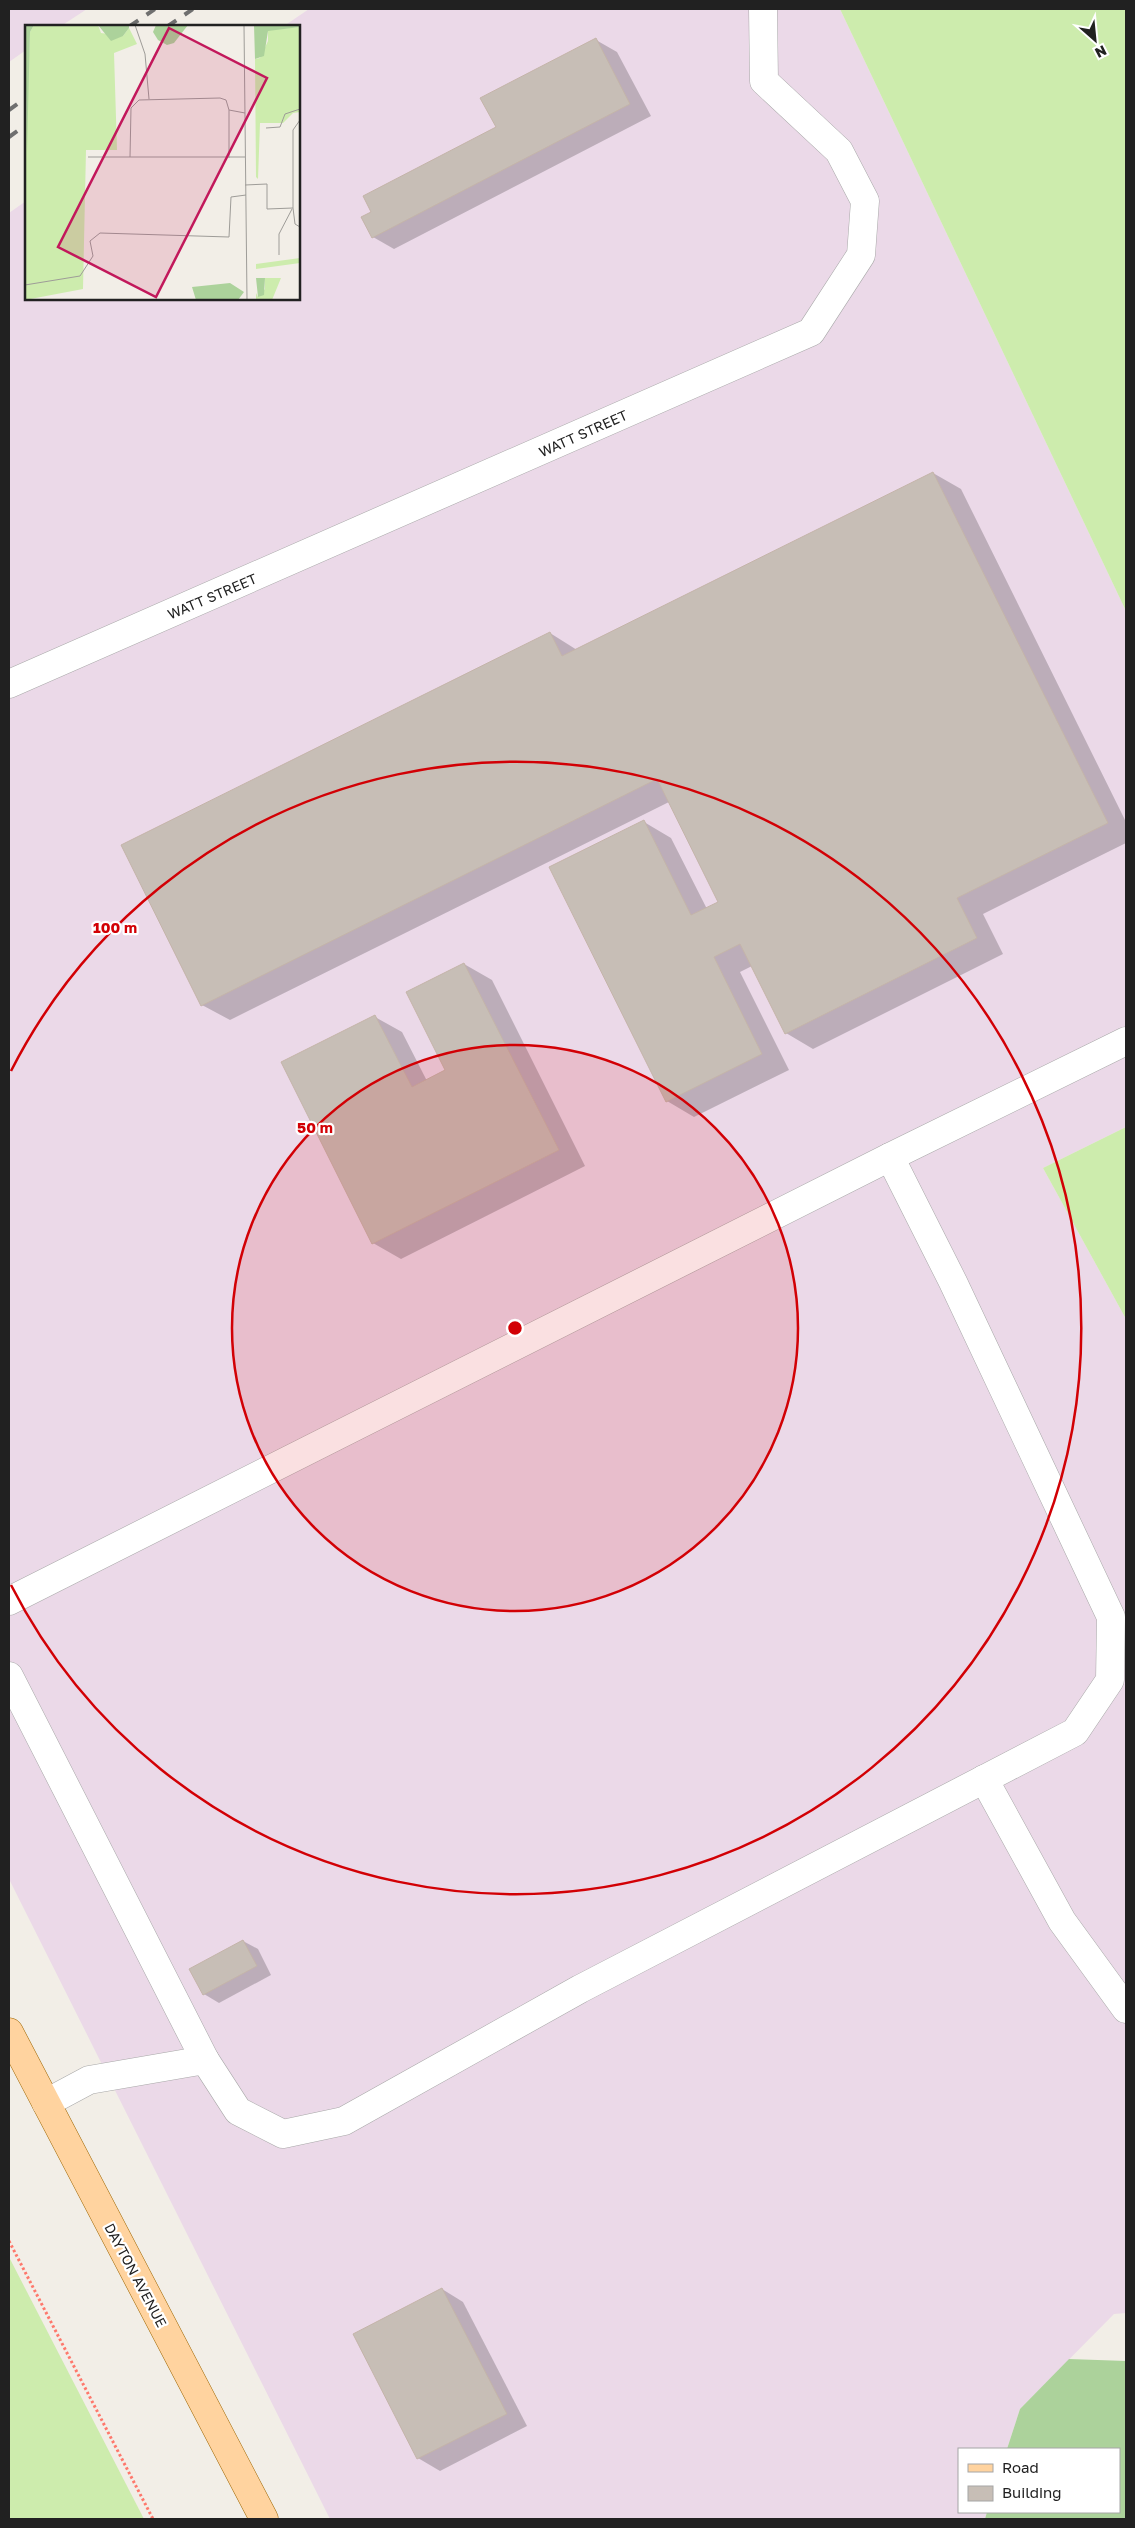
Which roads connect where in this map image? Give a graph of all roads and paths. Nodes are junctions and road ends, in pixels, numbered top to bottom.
1 (763, 9) edge
2 (9, 684) edge
3 (1126, 1041) edge
4 (890, 1157) junction
5 (9, 1601) edge
6 (9, 1676) edge
7 (984, 1780) junction
8 (1126, 2009) edge
9 (9, 2032) edge
10 (205, 2060) junction
11 (46, 2103) junction
12 (9, 2241) edge
13 (153, 2519) edge
14 (264, 2519) edge

1 - 2 street, WATT STREET
3 - 4 street
4 - 5 street
4 - 7 street
6 - 10 street
7 - 8 street
7 - 10 street
9 - 11 main road, DAYTON AVENUE
10 - 11 street
11 - 14 main road, DAYTON AVENUE
12 - 13 path

